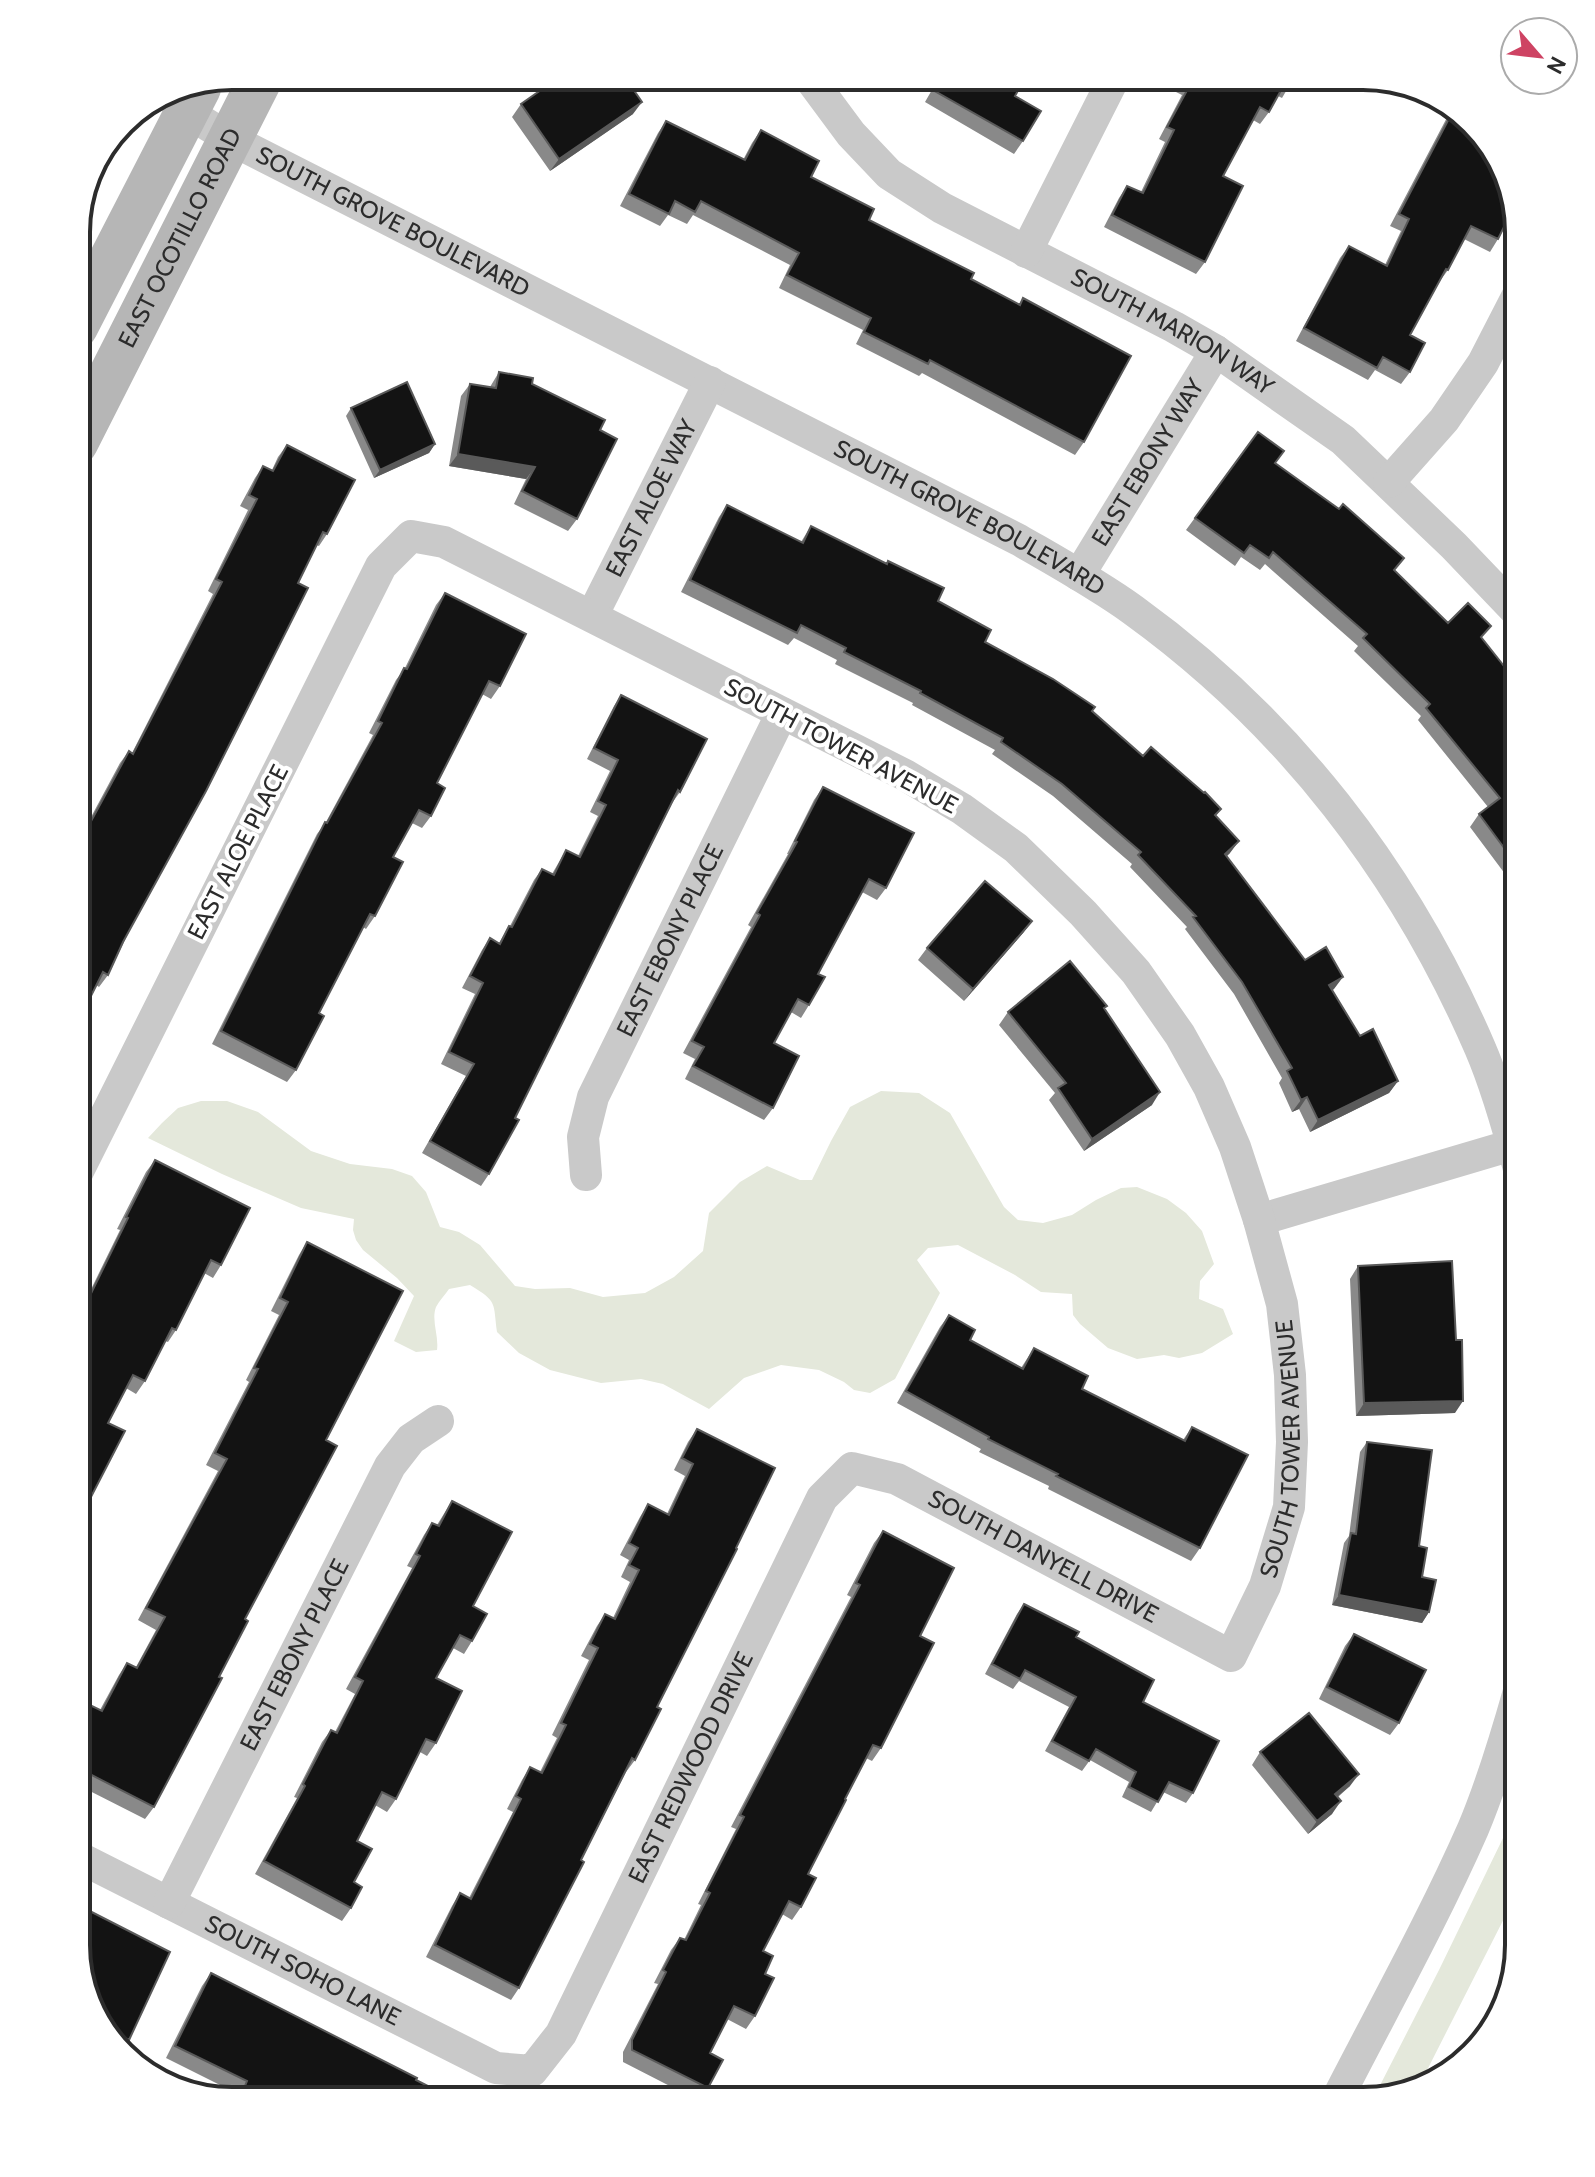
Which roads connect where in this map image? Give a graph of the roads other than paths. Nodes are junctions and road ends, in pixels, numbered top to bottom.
1 (255, 90) edge
2 (818, 90) edge
3 (1108, 90) edge
4 (177, 102) edge
5 (230, 139) junction
6 (1026, 252) junction
7 (90, 296) edge
8 (1505, 320) edge
9 (1216, 351) junction
10 (710, 382) junction
11 (90, 415) edge
12 (1389, 482) junction
13 (411, 536) joint
14 (1079, 575) junction
15 (1505, 599) edge
16 (592, 616) junction
17 (782, 713) junction
18 (1505, 1118) edge
19 (90, 1147) edge
20 (1505, 1155) edge
21 (586, 1175) dead end
22 (1259, 1220) junction
23 (438, 1421) dead end
24 (852, 1468) joint
25 (1231, 1656) joint
26 (1505, 1767) edge
27 (90, 1863) edge
28 (169, 1903) junction
29 (532, 2071) joint
30 (1343, 2087) edge

1 - 5 main road, EAST OCOTILLO ROAD
2 - 6 street, SOUTH MARION WAY
3 - 6 street
4 - 5 street, SOUTH GROVE BOULEVARD
4 - 7 main road
5 - 10 street, SOUTH GROVE BOULEVARD
5 - 11 main road, EAST OCOTILLO ROAD
6 - 9 street, SOUTH MARION WAY
8 - 12 street
9 - 12 street, SOUTH MARION WAY
9 - 14 street, EAST EBONY WAY
10 - 14 street, SOUTH GROVE BOULEVARD
10 - 16 street, EAST ALOE WAY
12 - 15 street, SOUTH MARION WAY
13 - 16 street, SOUTH TOWER AVENUE
13 - 19 street, EAST ALOE PLACE
14 - 18 street, SOUTH GROVE BOULEVARD
16 - 17 street, SOUTH TOWER AVENUE
17 - 21 street, EAST EBONY PLACE
17 - 22 street, SOUTH TOWER AVENUE
20 - 22 street
22 - 25 street, SOUTH TOWER AVENUE
23 - 28 street, EAST EBONY PLACE
24 - 25 street, SOUTH DANYELL DRIVE
24 - 29 street, EAST REDWOOD DRIVE
26 - 30 street
27 - 28 street, SOUTH SOHO LANE
28 - 29 street, SOUTH SOHO LANE

